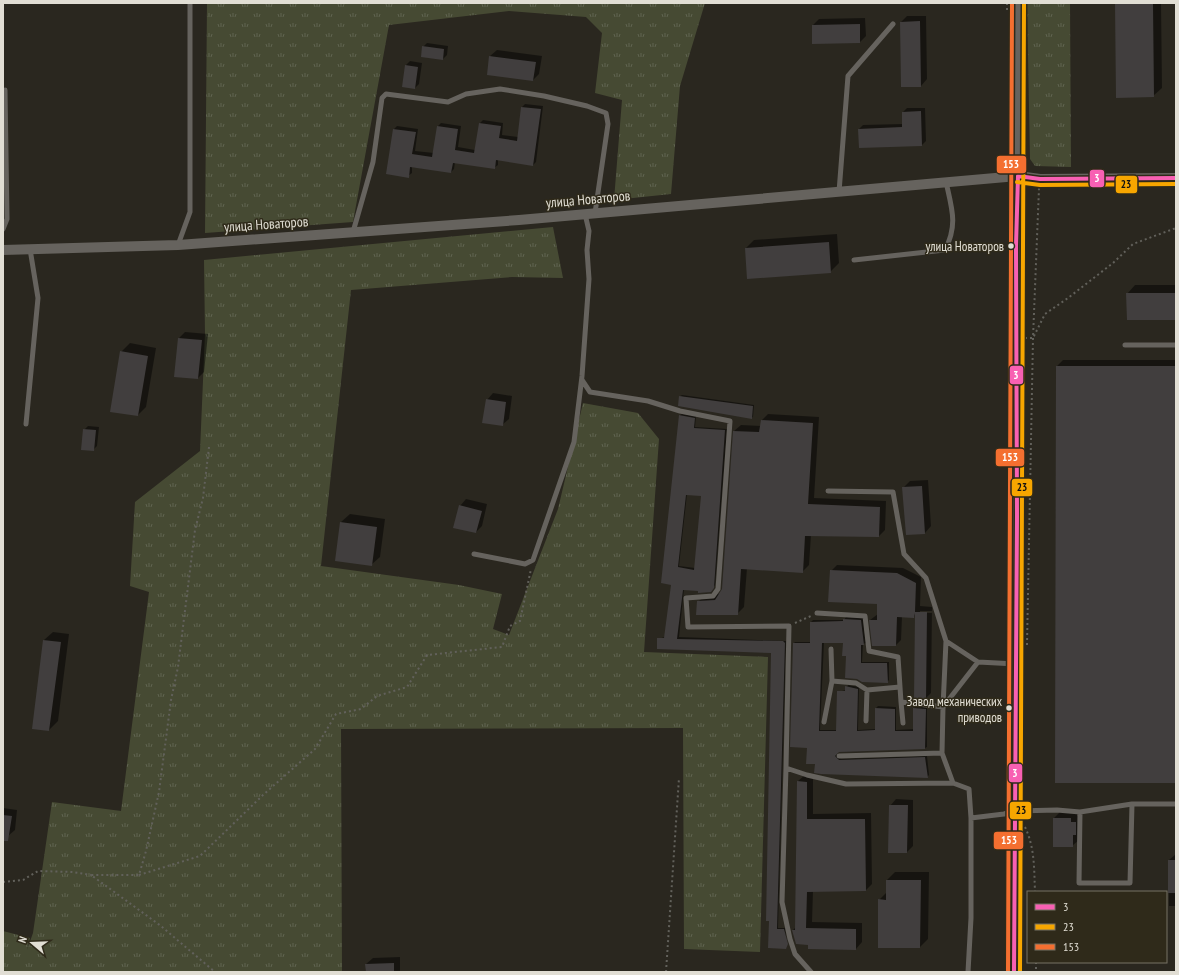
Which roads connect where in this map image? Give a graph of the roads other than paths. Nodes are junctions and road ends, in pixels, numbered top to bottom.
1 (190, 3) edge
2 (1018, 3) edge
3 (893, 24) dead end
4 (5, 90) dead end
5 (1018, 176) junction
6 (1176, 178) edge
7 (946, 182) junction
8 (839, 192) junction
9 (590, 213) junction
10 (3, 229) edge
11 (353, 232) junction
12 (178, 245) junction
13 (30, 249) junction
14 (3, 250) edge
15 (854, 260) dead end
16 (1124, 345) dead end
17 (1176, 345) edge
18 (582, 380) junction
19 (26, 424) dead end
20 (828, 491) dead end
21 (474, 554) dead end
22 (817, 613) road end
23 (946, 641) junction
24 (831, 649) dead end
25 (978, 662) junction
26 (1016, 664) junction
27 (832, 681) junction
28 (900, 687) junction
29 (867, 690) junction
30 (901, 702) junction
31 (943, 707) junction
32 (866, 721) dead end
33 (824, 722) dead end
34 (903, 723) dead end
35 (942, 753) junction
36 (839, 756) dead end
37 (786, 768) junction
38 (953, 783) junction
39 (1132, 804) junction
40 (1176, 804) edge
41 (1014, 811) junction
42 (1080, 812) junction
43 (971, 818) junction
44 (811, 972) edge
45 (968, 972) edge
46 (1014, 972) edge

1 - 12 lane
2 - 5 street
3 - 8 lane
4 - 10 lane
5 - 6 street, улица Новаторов
5 - 7 street, улица Новаторов
5 - 26 street
7 - 8 street, улица Новаторов
7 - 15 lane
8 - 9 street, улица Новаторов
9 - 11 street, улица Новаторов
9 - 11 lane
9 - 18 lane
11 - 12 street, улица Новаторов
12 - 13 street, улица Новаторов
13 - 14 street, улица Новаторов
13 - 19 lane
16 - 17 lane
18 - 21 lane
18 - 37 lane
20 - 23 lane
22 - 28 lane
23 - 25 lane
23 - 31 lane
24 - 27 lane
25 - 26 lane
25 - 31 lane
26 - 41 street
27 - 29 lane
27 - 33 lane
28 - 29 lane
28 - 30 lane
29 - 32 lane
30 - 31 lane
30 - 34 lane
31 - 35 lane
35 - 36 lane
35 - 38 lane
37 - 38 lane
37 - 44 lane
38 - 43 lane
39 - 40 lane
39 - 42 lane
39 - 42 lane
41 - 42 lane
41 - 43 lane
41 - 46 street
43 - 45 lane

